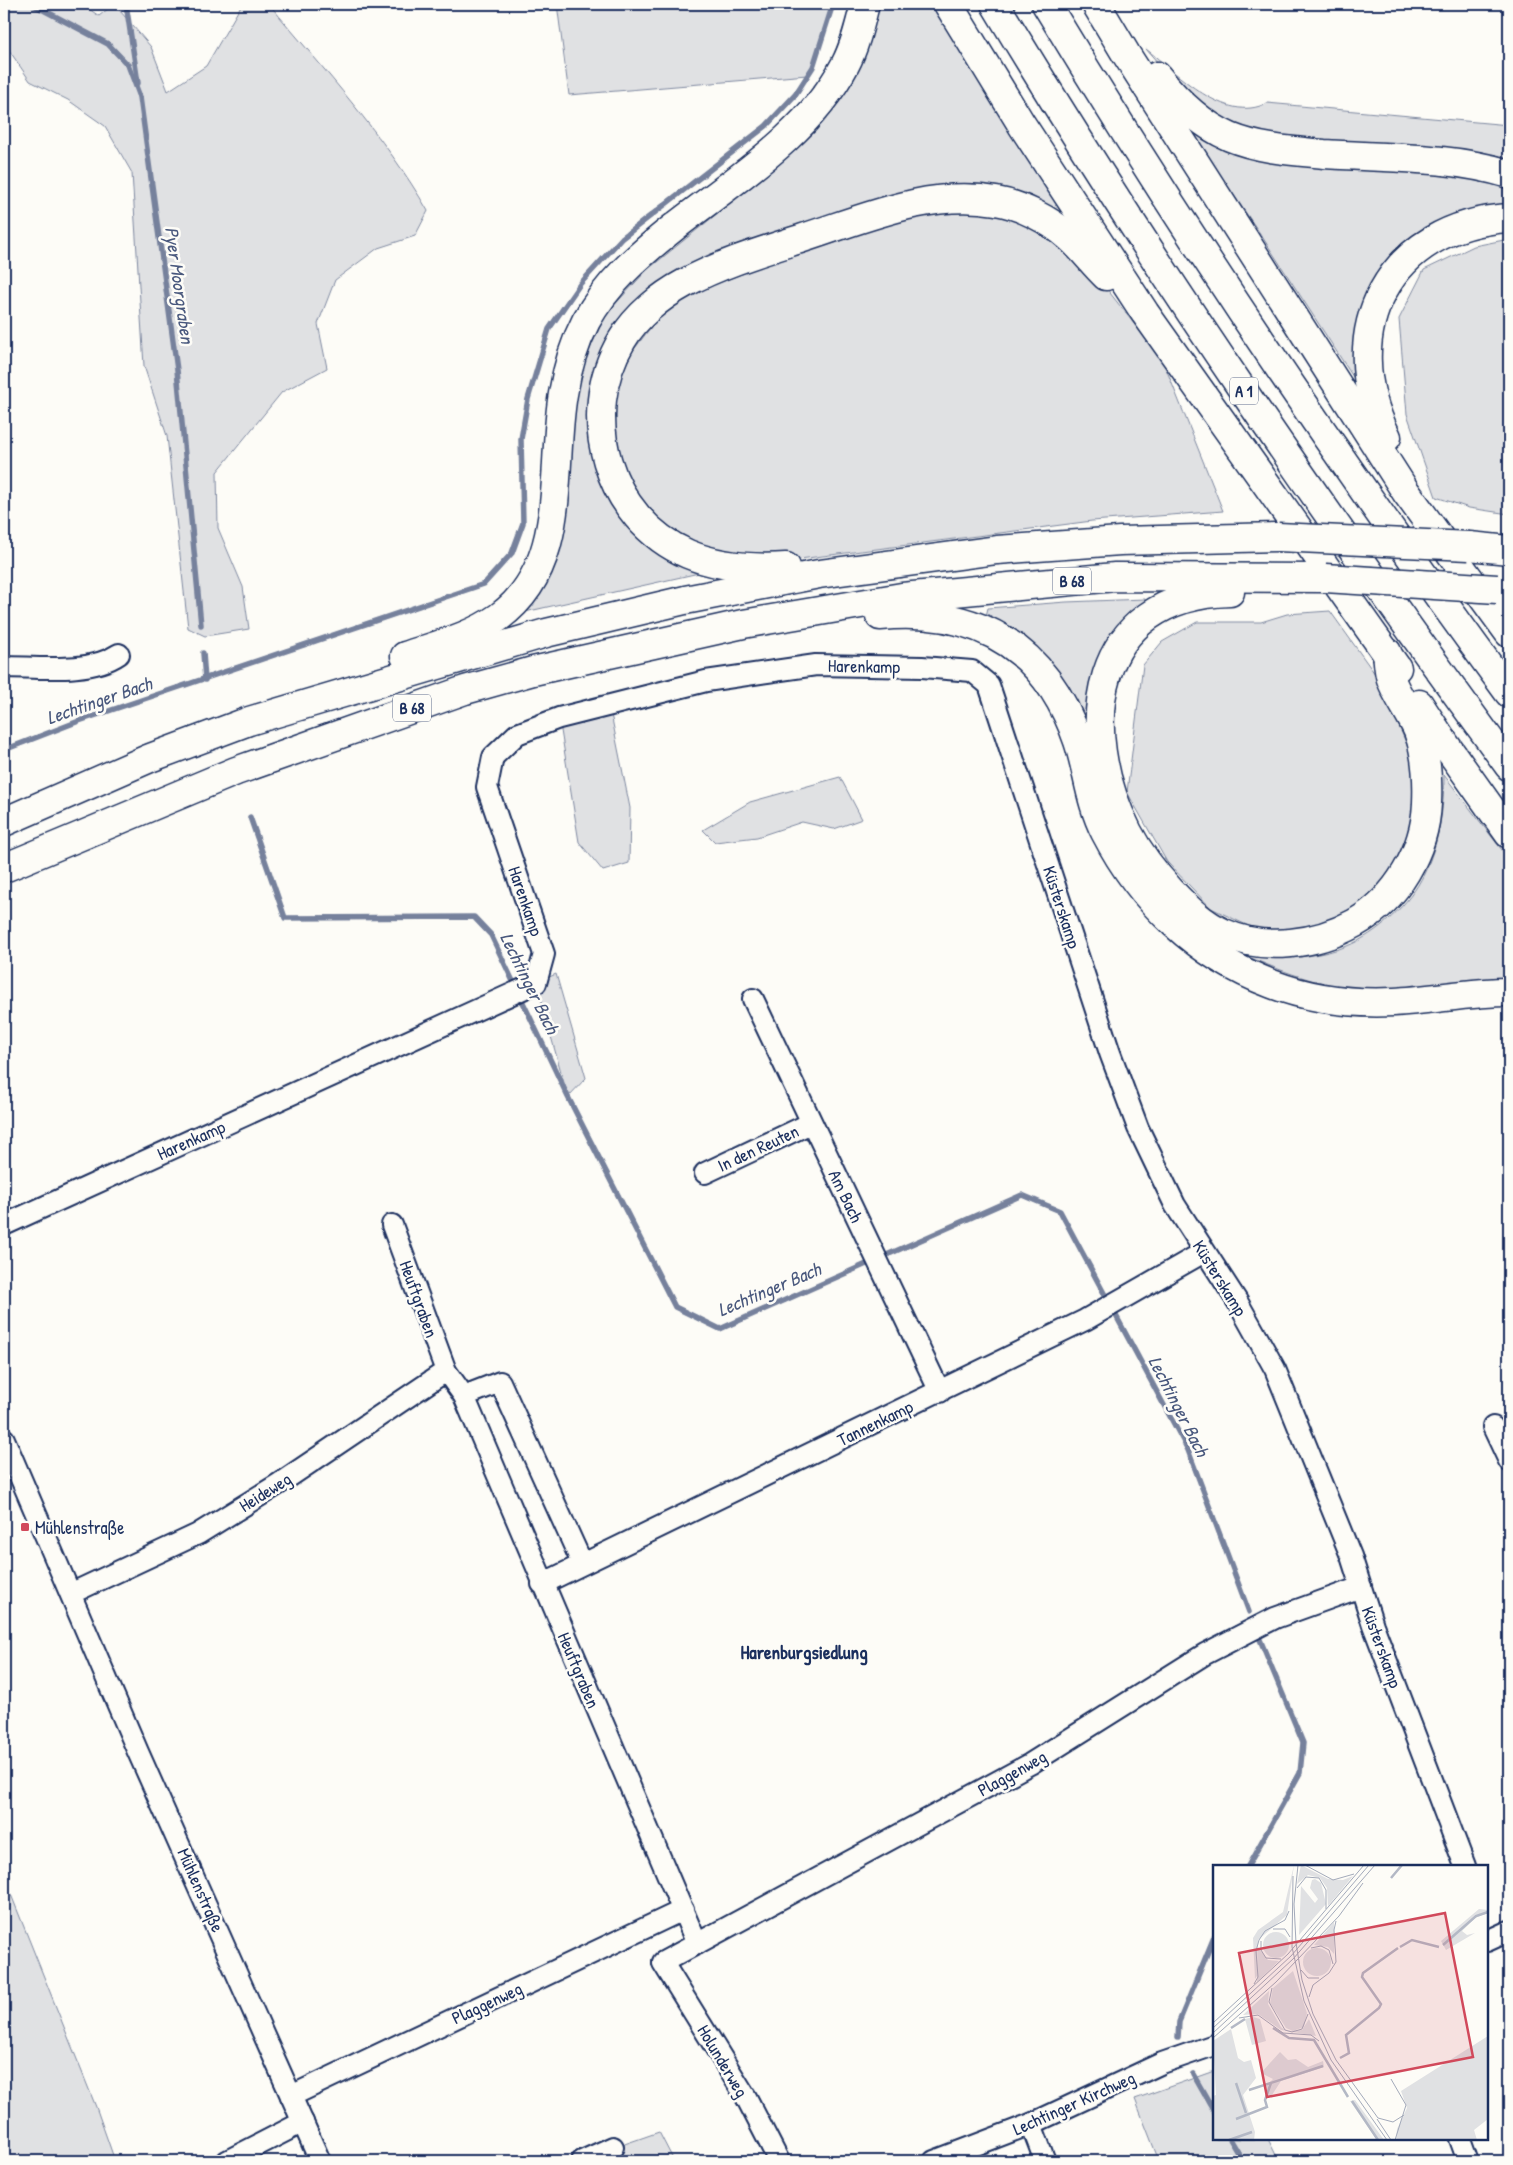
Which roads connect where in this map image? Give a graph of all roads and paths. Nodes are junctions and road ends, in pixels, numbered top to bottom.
1 (865, 4) edge
2 (948, 4) edge
3 (995, 4) edge
4 (1046, 4) edge
5 (1096, 4) edge
6 (1126, 54) junction
7 (1509, 174) edge
8 (1509, 218) edge
9 (1145, 313) junction
10 (1406, 492) junction
11 (1509, 550) edge
12 (819, 574) junction
13 (1317, 578) junction
14 (1503, 590) edge
15 (838, 608) junction
16 (1509, 633) edge
17 (1387, 652) junction
18 (119, 654) dead end
19 (4, 667) edge
20 (989, 685) joint
21 (1509, 693) edge
22 (250, 721) junction
23 (1509, 766) edge
24 (4, 822) edge
25 (1509, 834) edge
26 (4, 868) edge
27 (1509, 992) edge
28 (753, 999) dead end
29 (811, 1123) junction
30 (705, 1172) dead end
31 (4, 1226) edge
32 (392, 1226) dead end
33 (1204, 1252) junction
34 (446, 1371) junction
35 (940, 1392) junction
36 (464, 1396) junction
37 (1493, 1427) dead end
38 (4, 1439) edge
39 (1509, 1461) edge
40 (582, 1563) junction
41 (542, 1584) junction
42 (1361, 1587) junction
43 (72, 1593) junction
44 (1465, 1865) edge
45 (683, 1910) junction
46 (697, 1944) junction
47 (663, 1962) joint
48 (1213, 2045) edge
49 (291, 2096) junction
50 (303, 2122) junction
51 (1031, 2124) junction
52 (1460, 2140) edge
53 (613, 2148) dead end
54 (227, 2161) edge
55 (320, 2161) edge
56 (582, 2161) edge
57 (779, 2161) edge
58 (934, 2161) edge
59 (1045, 2161) edge
60 (1468, 2161) edge

1 - 22 highway
2 - 9 highway
3 - 23 highway, A 1
4 - 21 highway, A 1
5 - 6 highway
6 - 7 highway
6 - 10 highway
8 - 10 highway
9 - 12 highway
9 - 17 highway
10 - 16 highway
11 - 12 highway, B 68, bridge
12 - 22 highway, B 68
13 - 14 highway, B 68, bridge
13 - 15 highway, B 68
13 - 17 highway
15 - 26 highway, B 68
15 - 27 highway
17 - 25 highway
18 - 19 street
20 - 31 street, Harenkamp
20 - 33 street, Küsterskamp
22 - 24 highway, B 68
28 - 29 street, Am Bach
29 - 30 street, In den Reuten
29 - 35 street, Am Bach
32 - 34 street, Heuftgraben
33 - 35 street, Tannenkamp
33 - 42 street, Küsterskamp
34 - 36 street, Heuftgraben
34 - 43 street, Heideweg
35 - 40 street, Tannenkamp
36 - 40 street
36 - 41 street, Heuftgraben
37 - 39 street
38 - 43 street, Mühlenstraße
40 - 41 street, Tannenkamp
41 - 45 street, Heuftgraben
42 - 44 street, Küsterskamp
42 - 46 street, Plaggenweg
43 - 49 street, Mühlenstraße
45 - 46 street, Heuftgraben
45 - 49 street, Plaggenweg
46 - 47 street, Plaggenweg
47 - 57 street, Holunderweg
48 - 51 street, Lechtinger Kirchweg
49 - 50 street, Mühlenstraße
50 - 54 street
50 - 55 street, Mühlenstraße
51 - 58 street, Lechtinger Kirchweg
51 - 59 street
52 - 60 street
53 - 56 street

